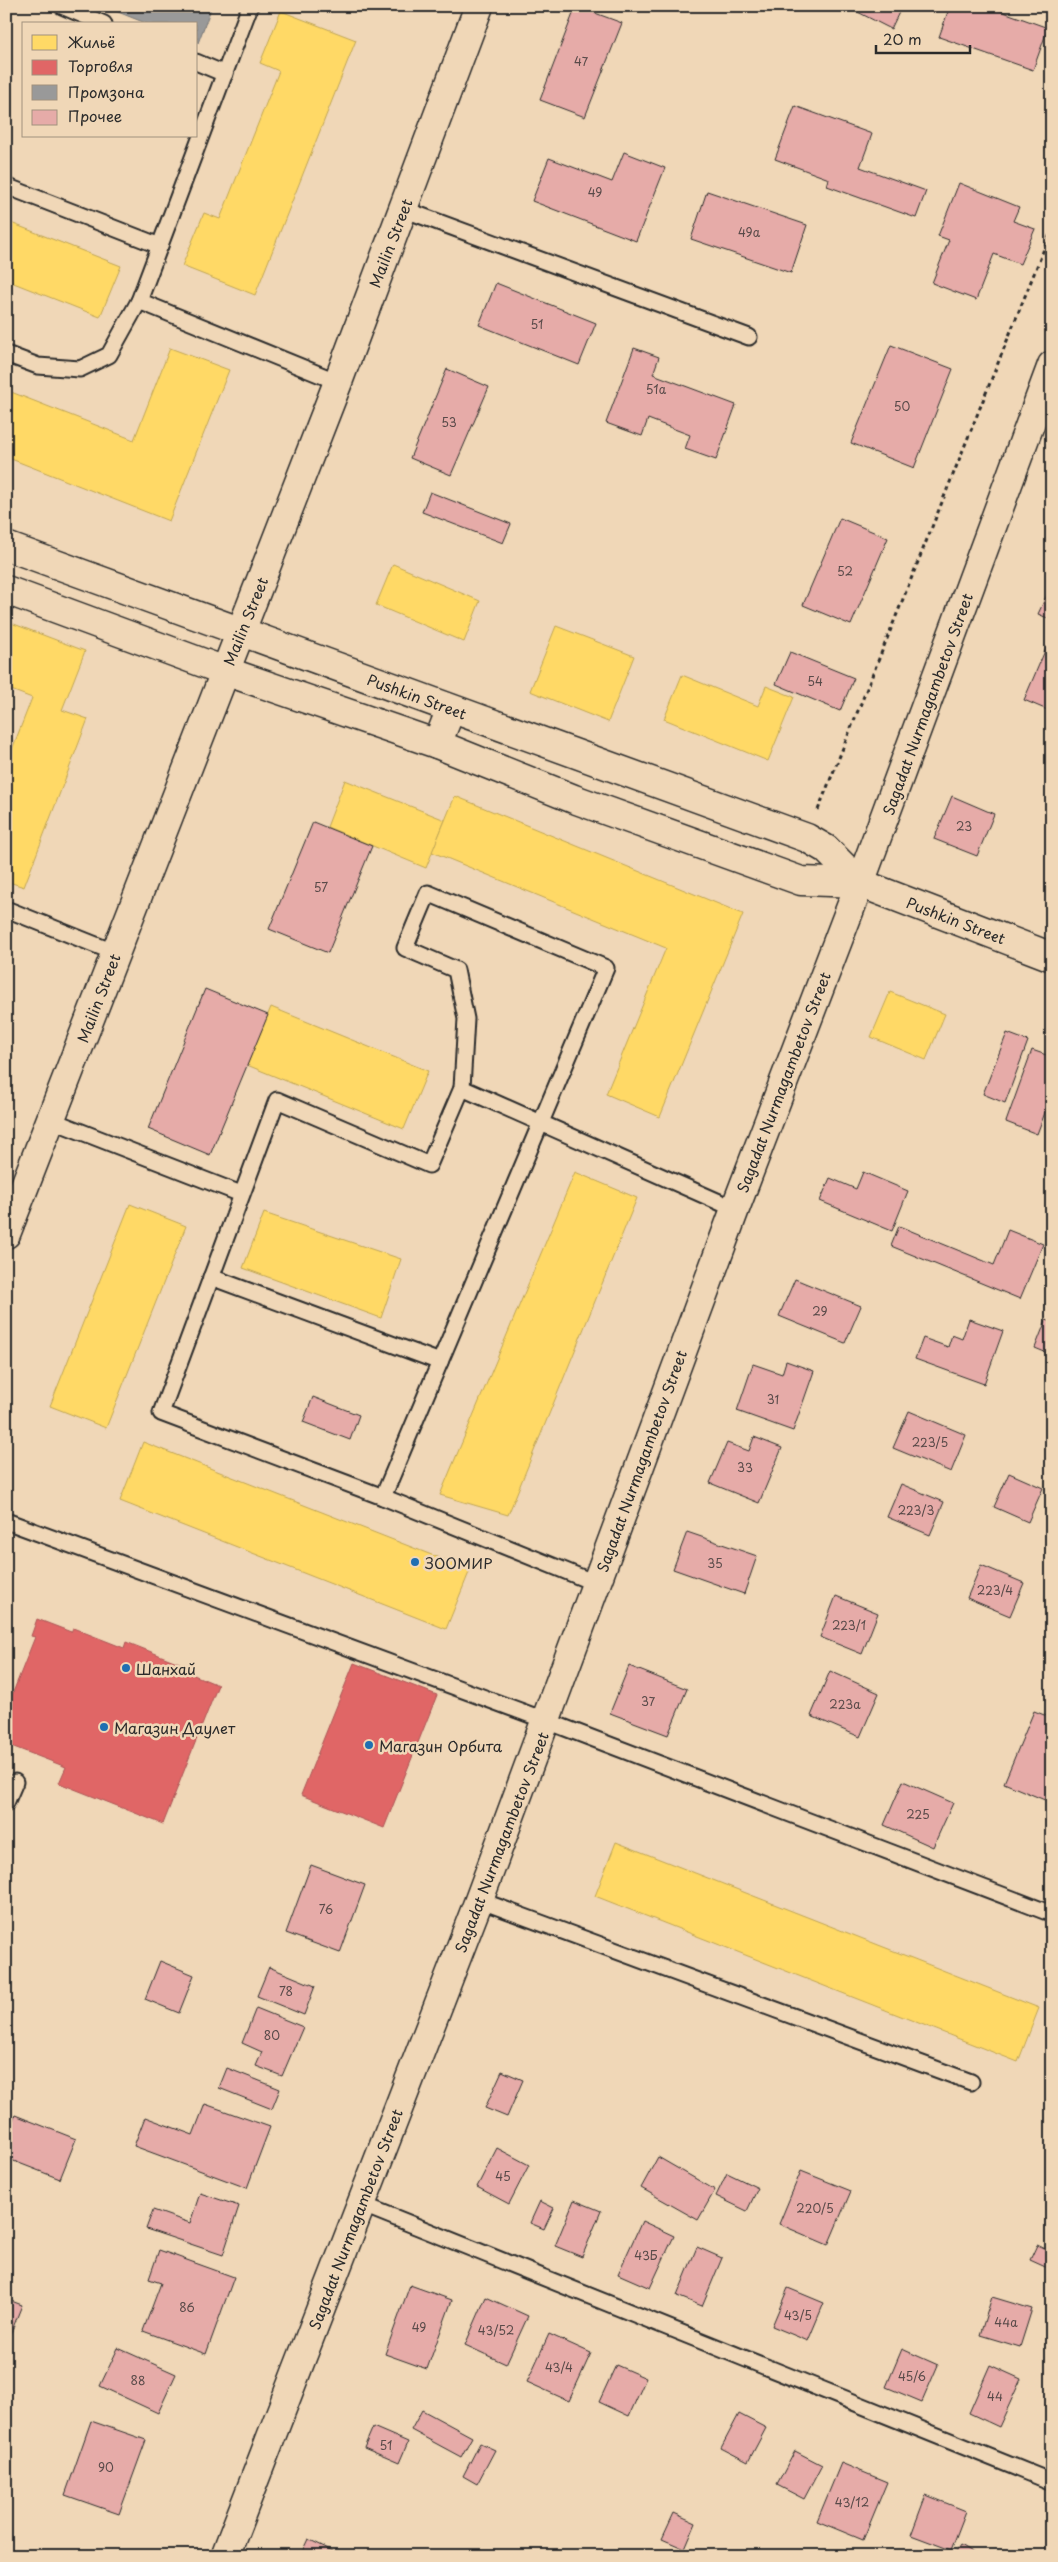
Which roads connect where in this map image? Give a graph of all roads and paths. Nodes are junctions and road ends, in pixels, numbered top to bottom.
1 (62, 6) edge
2 (250, 6) edge
3 (479, 6) edge
4 (99, 22) edge
5 (198, 63) edge
6 (225, 74) junction
7 (6, 186) edge
8 (403, 209) junction
9 (1052, 229) edge
10 (160, 246) junction
11 (139, 301) junction
12 (748, 337) dead end
13 (6, 354) edge
14 (1052, 365) edge
15 (338, 382) junction
16 (6, 546) edge
17 (6, 590) edge
18 (242, 631) junction
19 (225, 671) junction
20 (452, 709) junction
21 (437, 744) junction
22 (816, 844) junction
23 (860, 882) junction
24 (6, 909) edge
25 (116, 952) junction
26 (1052, 957) edge
27 (462, 1088) junction
28 (51, 1120) junction
29 (541, 1122) junction
30 (241, 1194) junction
31 (735, 1209) junction
32 (6, 1234) edge
33 (211, 1277) junction
34 (440, 1362) junction
35 (383, 1497) junction
36 (6, 1521) edge
37 (596, 1583) junction
38 (547, 1721) junction
39 (15, 1782) dead end
40 (6, 1803) edge
41 (480, 1900) junction
42 (1052, 1914) edge
43 (970, 2082) dead end
44 (362, 2204) junction
45 (1052, 2482) edge
46 (225, 2556) edge

1 - 4 lane
2 - 6 lane
3 - 8 street, Mailin Street
5 - 6 lane
6 - 10 lane
7 - 10 lane
8 - 12 lane
8 - 15 street, Mailin Street
9 - 22 path
10 - 11 lane
11 - 13 lane
11 - 15 lane
14 - 23 street, Sagadat Nurmagambetov Street
15 - 18 street, Mailin Street
16 - 18 street, Pushkin Street
17 - 19 street
18 - 19 street, Mailin Street
18 - 20 street, Pushkin Street
19 - 21 street
19 - 25 street, Mailin Street
20 - 21 street
20 - 22 street, Pushkin Street
21 - 23 street
22 - 23 street
23 - 26 street, Pushkin Street
23 - 31 street, Sagadat Nurmagambetov Street
24 - 25 lane
25 - 28 street, Mailin Street
27 - 29 lane
27 - 29 lane
27 - 30 lane
28 - 30 lane
28 - 32 street, Mailin Street
29 - 31 lane
29 - 34 lane
30 - 33 lane
31 - 37 street, Sagadat Nurmagambetov Street
33 - 34 lane
33 - 35 lane
34 - 35 lane
35 - 37 lane
36 - 38 lane
37 - 38 street, Sagadat Nurmagambetov Street
38 - 41 street, Sagadat Nurmagambetov Street
38 - 42 lane
39 - 40 lane
41 - 43 lane
41 - 44 street, Sagadat Nurmagambetov Street
44 - 45 lane
44 - 46 street, Sagadat Nurmagambetov Street

